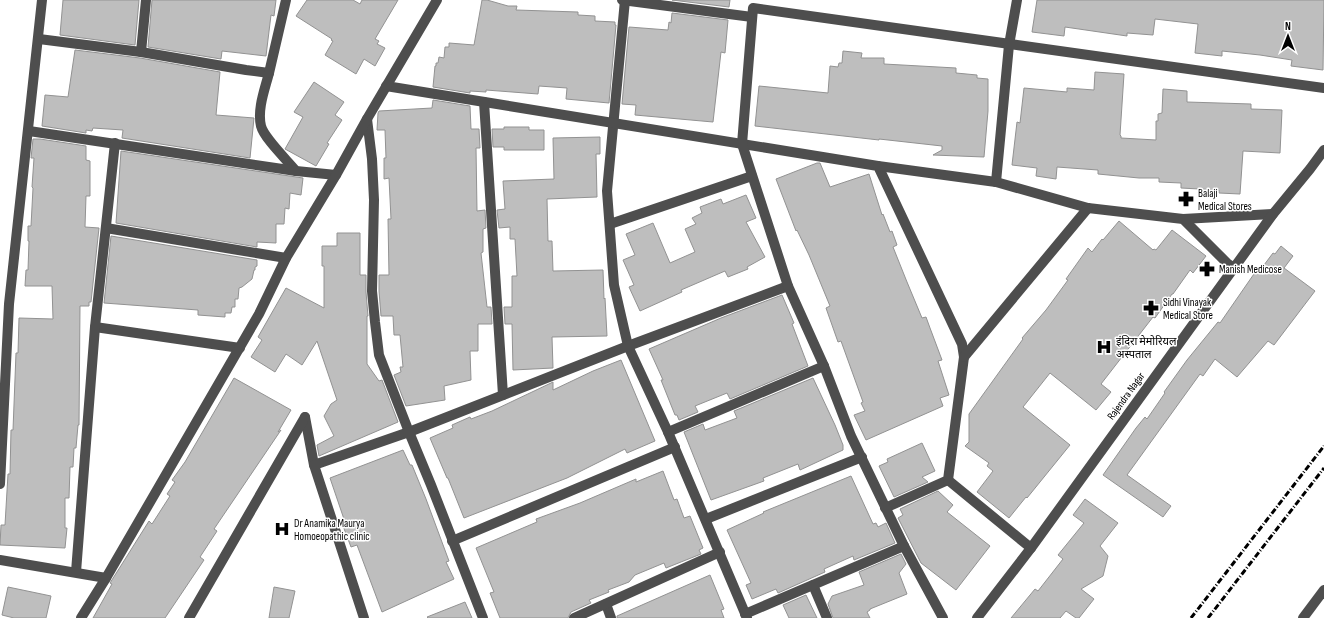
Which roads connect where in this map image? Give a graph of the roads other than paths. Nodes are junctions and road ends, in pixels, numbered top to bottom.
1 (42, 0) edge
2 (146, 0) edge
3 (286, 0) edge
4 (437, 0) edge
5 (624, 0) edge
6 (1016, 0) edge
7 (753, 8) edge
8 (39, 39) junction
9 (1009, 45) junction
10 (141, 52) junction
11 (269, 73) junction
12 (386, 86) junction
13 (1324, 88) edge
14 (484, 102) junction
15 (367, 119) junction
16 (614, 123) junction
17 (29, 131) junction
18 (115, 143) junction
19 (742, 144) junction
20 (1324, 150) edge
21 (878, 166) junction
22 (296, 171) junction
23 (336, 175) junction
24 (752, 176) junction
25 (996, 182) junction
26 (1088, 208) junction
27 (1273, 214) junction
28 (1183, 219) junction
29 (610, 224) junction
30 (106, 228) junction
31 (286, 258) junction
32 (1234, 268) junction
33 (788, 286) junction
34 (96, 327) junction
35 (628, 346) junction
36 (240, 348) junction
37 (964, 357) junction
38 (824, 366) junction
39 (503, 394) junction
40 (409, 432) junction
41 (668, 432) junction
42 (675, 447) junction
43 (862, 457) junction
44 (314, 464) junction
45 (948, 480) junction
46 (0, 484) edge
47 (885, 508) junction
48 (706, 519) junction
49 (452, 541) junction
50 (904, 546) junction
51 (1031, 548) junction
52 (720, 552) junction
53 (0, 560) edge
54 (76, 572) junction
55 (106, 578) junction
56 (813, 585) junction
57 (1324, 590) edge
58 (606, 604) junction
59 (746, 616) edge
60 (81, 618) edge
61 (189, 618) edge
62 (364, 618) edge
63 (483, 618) edge
64 (574, 618) edge
65 (611, 618) edge
66 (827, 618) edge
67 (943, 618) edge
68 (977, 618) edge
69 (1303, 618) edge

1 - 8 street
2 - 10 street
3 - 11 street
4 - 12 street
5 - 7 street
5 - 16 street
6 - 9 street
7 - 9 street
7 - 19 street
8 - 10 street
8 - 17 street
9 - 13 street
9 - 25 street
10 - 11 street
11 - 22 street
12 - 14 street
12 - 15 street
14 - 16 street
14 - 39 street
15 - 23 street
15 - 40 street
16 - 19 street
16 - 29 street
17 - 18 street
17 - 46 street
18 - 22 street
18 - 30 street
19 - 21 street
19 - 24 street
20 - 27 street, Rajendra Nagar
21 - 25 street
21 - 37 street
22 - 23 street
23 - 31 street
24 - 29 street
24 - 33 street
25 - 26 street
26 - 28 street
26 - 37 street
27 - 28 street
27 - 32 street, Rajendra Nagar
28 - 32 street
29 - 35 street
30 - 31 street
30 - 34 street
31 - 36 street
32 - 51 street, Rajendra Nagar
33 - 35 street
33 - 38 street
34 - 36 street
34 - 54 street
35 - 39 street
35 - 41 street
36 - 55 street
37 - 45 street
38 - 41 street
38 - 43 street
39 - 40 street
40 - 44 street
40 - 49 street
41 - 42 street
42 - 48 street
42 - 49 street
43 - 47 street
43 - 48 street
44 - 61 street
44 - 62 street
45 - 47 street
45 - 51 street
47 - 50 street
48 - 52 street
49 - 63 street
50 - 56 street
50 - 67 street
51 - 68 street, Rajendra Nagar
52 - 58 street
52 - 59 street
53 - 54 street
54 - 55 street
55 - 60 street
56 - 59 street
56 - 66 street
57 - 69 street
58 - 64 street
58 - 65 street

